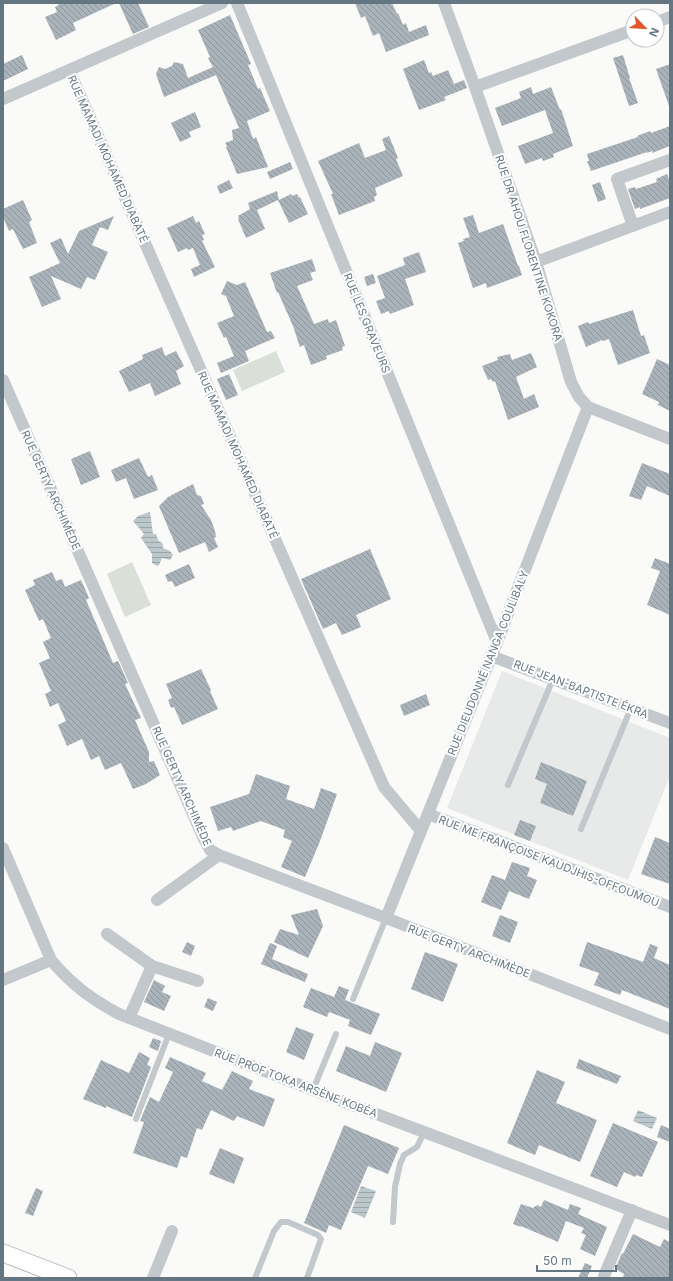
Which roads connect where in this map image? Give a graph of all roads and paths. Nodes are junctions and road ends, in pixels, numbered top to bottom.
1 (222, 3) edge
2 (236, 3) edge
3 (444, 3) edge
4 (625, 33) edge
5 (69, 70) junction
6 (475, 87) junction
7 (3, 99) edge
8 (670, 160) edge
9 (670, 212) edge
10 (633, 226) junction
11 (536, 262) junction
12 (4, 388) edge
13 (588, 407) junction
14 (670, 439) edge
15 (497, 642) junction
16 (491, 656) junction
17 (553, 679) junction
18 (631, 708) junction
19 (670, 723) edge
20 (508, 785) dead end
21 (428, 814) junction
22 (581, 829) dead end
23 (421, 831) junction
24 (3, 848) edge
25 (219, 856) junction
26 (157, 900) dead end
27 (670, 907) edge
28 (386, 918) junction
29 (107, 934) dead end
30 (51, 960) junction
31 (152, 966) junction
32 (3, 980) edge
33 (198, 981) dead end
34 (353, 999) dead end
35 (129, 1018) junction
36 (670, 1029) edge
37 (169, 1034) junction
38 (336, 1034) dead end
39 (313, 1090) junction
40 (136, 1119) dead end
41 (424, 1132) junction
42 (632, 1210) junction
43 (393, 1222) dead end
44 (670, 1225) edge
45 (172, 1231) dead end
46 (3, 1253) edge
47 (604, 1276) dead end
48 (68, 1278) edge
49 (153, 1278) edge
50 (255, 1278) edge
51 (307, 1278) edge

1 - 5 street
2 - 15 street, RUE LES GRAVEURS
3 - 6 street, RUE DR AHOU FLORENTINE KOKORA
4 - 6 street
5 - 7 street
5 - 23 street, RUE MAMADI MOHAMED DIABATÉ
6 - 11 street, RUE DR AHOU FLORENTINE KOKORA
8 - 10 street
9 - 10 street
10 - 11 street
11 - 13 street, RUE DR AHOU FLORENTINE KOKORA
12 - 25 street, RUE GERTY ARCHIMÈDE
13 - 14 street
13 - 15 street, RUE DIEUDONNÉ NANGA COULIBALY
15 - 16 street, RUE DIEUDONNÉ NANGA COULIBALY
16 - 17 street, RUE JEAN-BAPTISTE ÉKRA
16 - 21 street, RUE DIEUDONNÉ NANGA COULIBALY
17 - 18 street, RUE JEAN-BAPTISTE ÉKRA
17 - 20 lane
18 - 19 street, RUE JEAN-BAPTISTE ÉKRA
18 - 22 lane
21 - 23 street, RUE DIEUDONNÉ NANGA COULIBALY
21 - 27 street, RUE ME FRANÇOISE KAUDJHIS-OFFOUMOU
23 - 28 street, RUE DIEUDONNÉ NANGA COULIBALY
24 - 30 street, RUE PROF TOKA ARSÈNE KOBÉA
25 - 26 street
25 - 28 street, RUE GERTY ARCHIMÈDE
28 - 34 lane
28 - 36 street, RUE GERTY ARCHIMÈDE
29 - 31 street
30 - 32 street
30 - 35 street, RUE PROF TOKA ARSÈNE KOBÉA
31 - 33 street
31 - 35 street
35 - 37 street, RUE PROF TOKA ARSÈNE KOBÉA
37 - 39 street, RUE PROF TOKA ARSÈNE KOBÉA
37 - 40 lane
38 - 39 lane
39 - 41 street, RUE PROF TOKA ARSÈNE KOBÉA
41 - 42 street, RUE PROF TOKA ARSÈNE KOBÉA
41 - 43 lane
42 - 44 street, RUE PROF TOKA ARSÈNE KOBÉA
42 - 47 street
45 - 49 street
46 - 48 main road
50 - 51 lane

